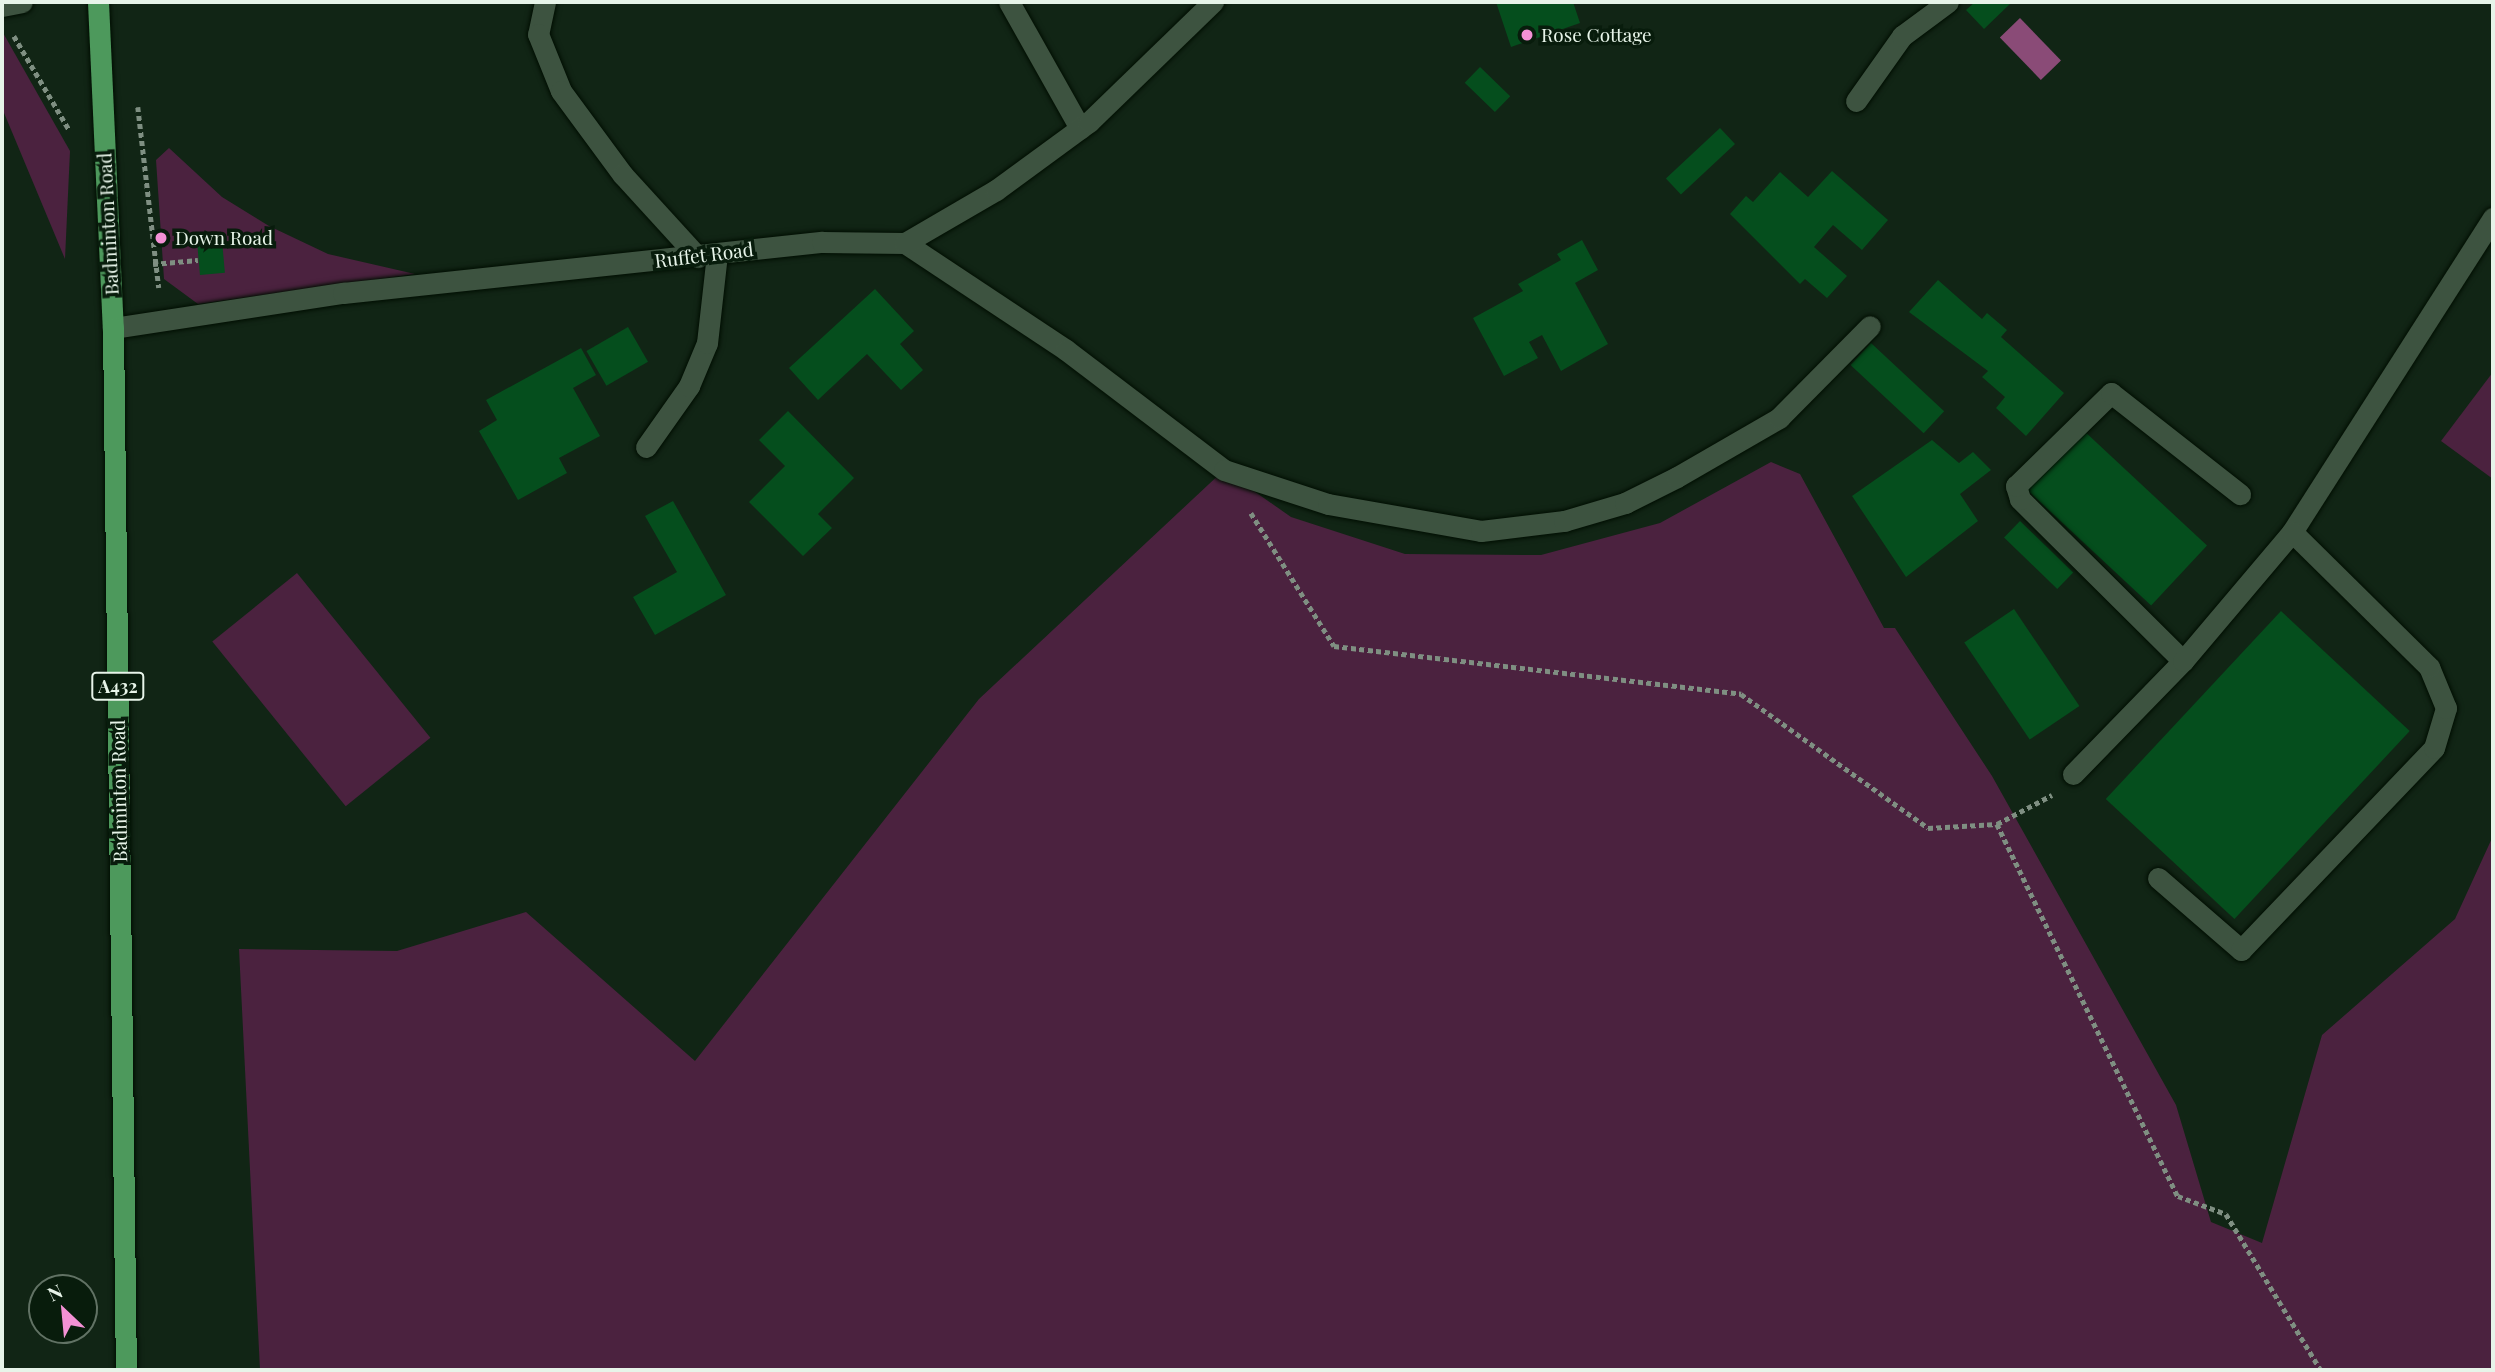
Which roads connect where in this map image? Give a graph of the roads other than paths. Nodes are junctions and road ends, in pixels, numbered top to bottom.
1 (22, 2) edge
2 (98, 2) edge
3 (545, 2) edge
4 (1009, 2) edge
5 (1213, 2) edge
6 (1948, 2) edge
7 (2, 6) edge
8 (1856, 101) dead end
9 (1080, 128) junction
10 (2493, 218) edge
11 (905, 243) junction
12 (708, 256) junction
13 (1870, 326) dead end
14 (113, 328) junction
15 (646, 447) dead end
16 (2240, 494) dead end
17 (2292, 532) junction
18 (2183, 661) junction
19 (2073, 774) road end
20 (2158, 878) dead end
21 (126, 1370) edge

1 - 7 street
2 - 14 main road, Badminton Road / A432
3 - 12 street
4 - 9 street
5 - 9 street
6 - 8 street
9 - 11 street
10 - 17 street
11 - 12 street, Ruffet Road
11 - 13 street
12 - 14 street, Ruffet Road
12 - 15 street
14 - 21 main road, Badminton Road / A432
16 - 18 street
17 - 18 street
17 - 20 street
18 - 19 street

